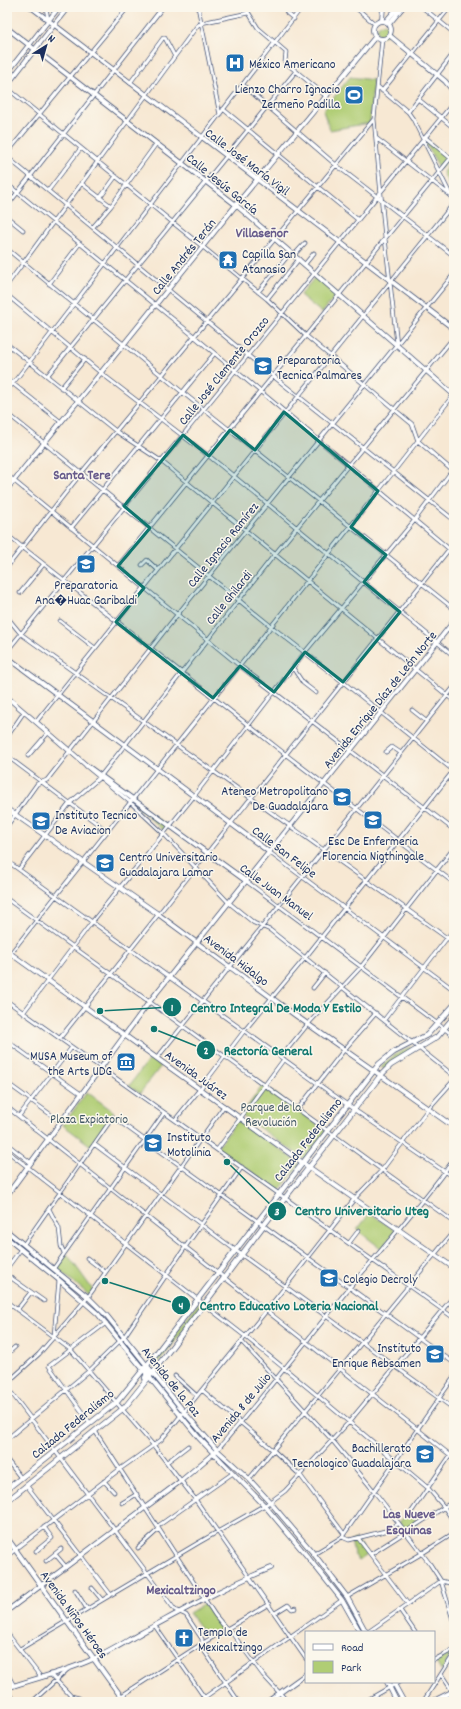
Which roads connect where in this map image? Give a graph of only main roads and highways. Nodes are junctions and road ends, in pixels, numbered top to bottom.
1 (454, 1005) edge
2 (454, 1018) edge
3 (148, 1371) junction
4 (7, 1490) edge
5 (7, 1502) edge
6 (7, 1538) edge
7 (454, 1691) edge
8 (125, 1702) edge
9 (432, 1702) edge

1 - 3 main road, Calzada Federalismo
2 - 3 main road, Calzada Federalismo
3 - 4 main road, Calzada Federalismo
3 - 5 main road, Calzada Federalismo
6 - 8 main road, Avenida Niños Héroes
7 - 9 main road

